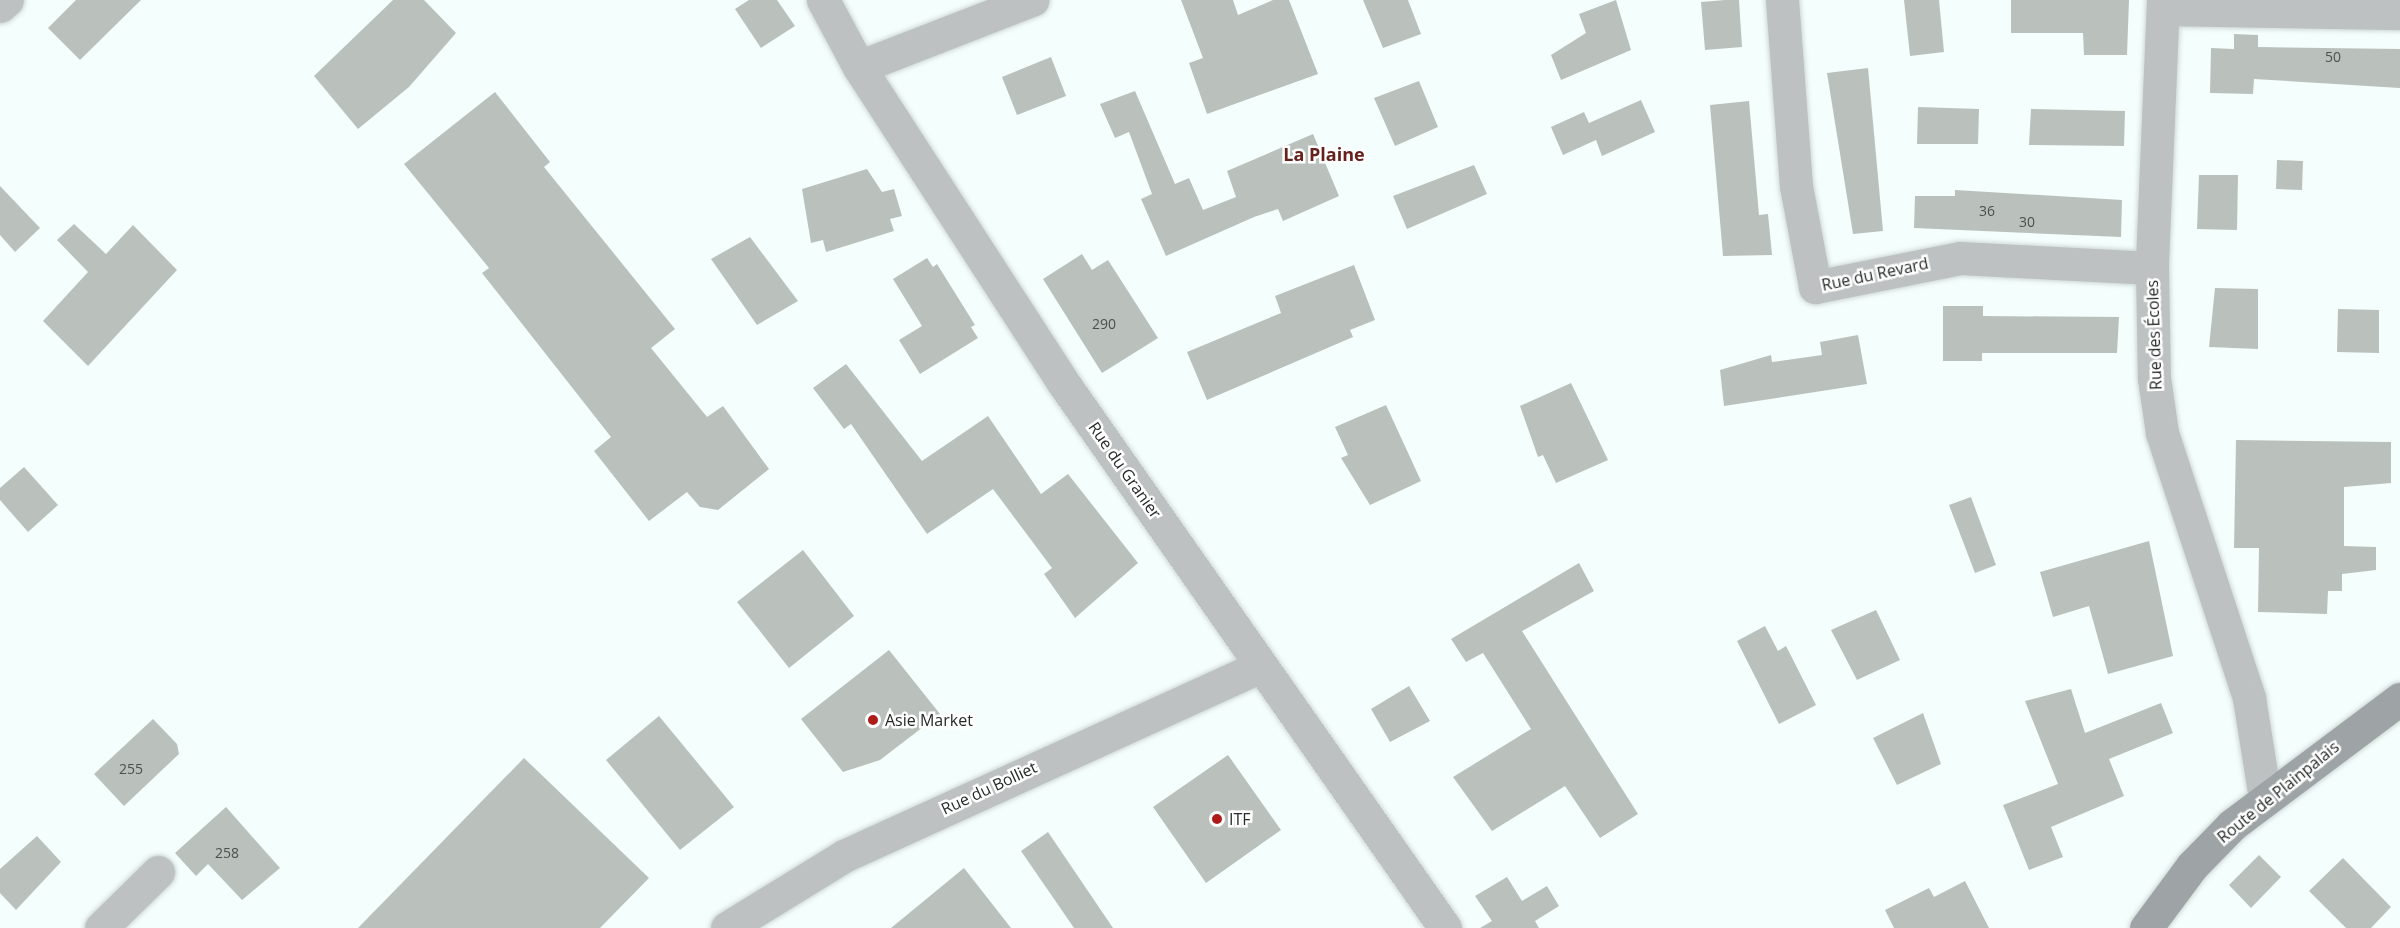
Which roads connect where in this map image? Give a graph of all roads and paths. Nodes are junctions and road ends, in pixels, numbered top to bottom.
1 (7, 0) edge
2 (823, 0) edge
3 (1032, 0) edge
4 (1782, 0) edge
5 (2163, 5) edge
6 (0, 6) edge
7 (2400, 13) edge
8 (859, 67) junction
9 (2152, 268) junction
10 (1260, 666) junction
11 (2400, 699) edge
12 (2265, 798) junction
13 (158, 872) dead end
14 (101, 928) edge
15 (727, 928) edge
16 (1445, 928) edge
17 (2146, 928) edge

1 - 6 street
2 - 8 street, Rue du Granier
3 - 8 street
4 - 9 street, Rue du Revard
5 - 7 street
5 - 9 street, Rue des Écoles
8 - 10 street, Rue du Granier
9 - 12 street, Rue des Écoles
10 - 15 street, Rue du Bolliet
10 - 16 street, Rue du Granier
11 - 12 main road, Route de Plainpalais
12 - 17 main road, Route de Plainpalais
13 - 14 street

